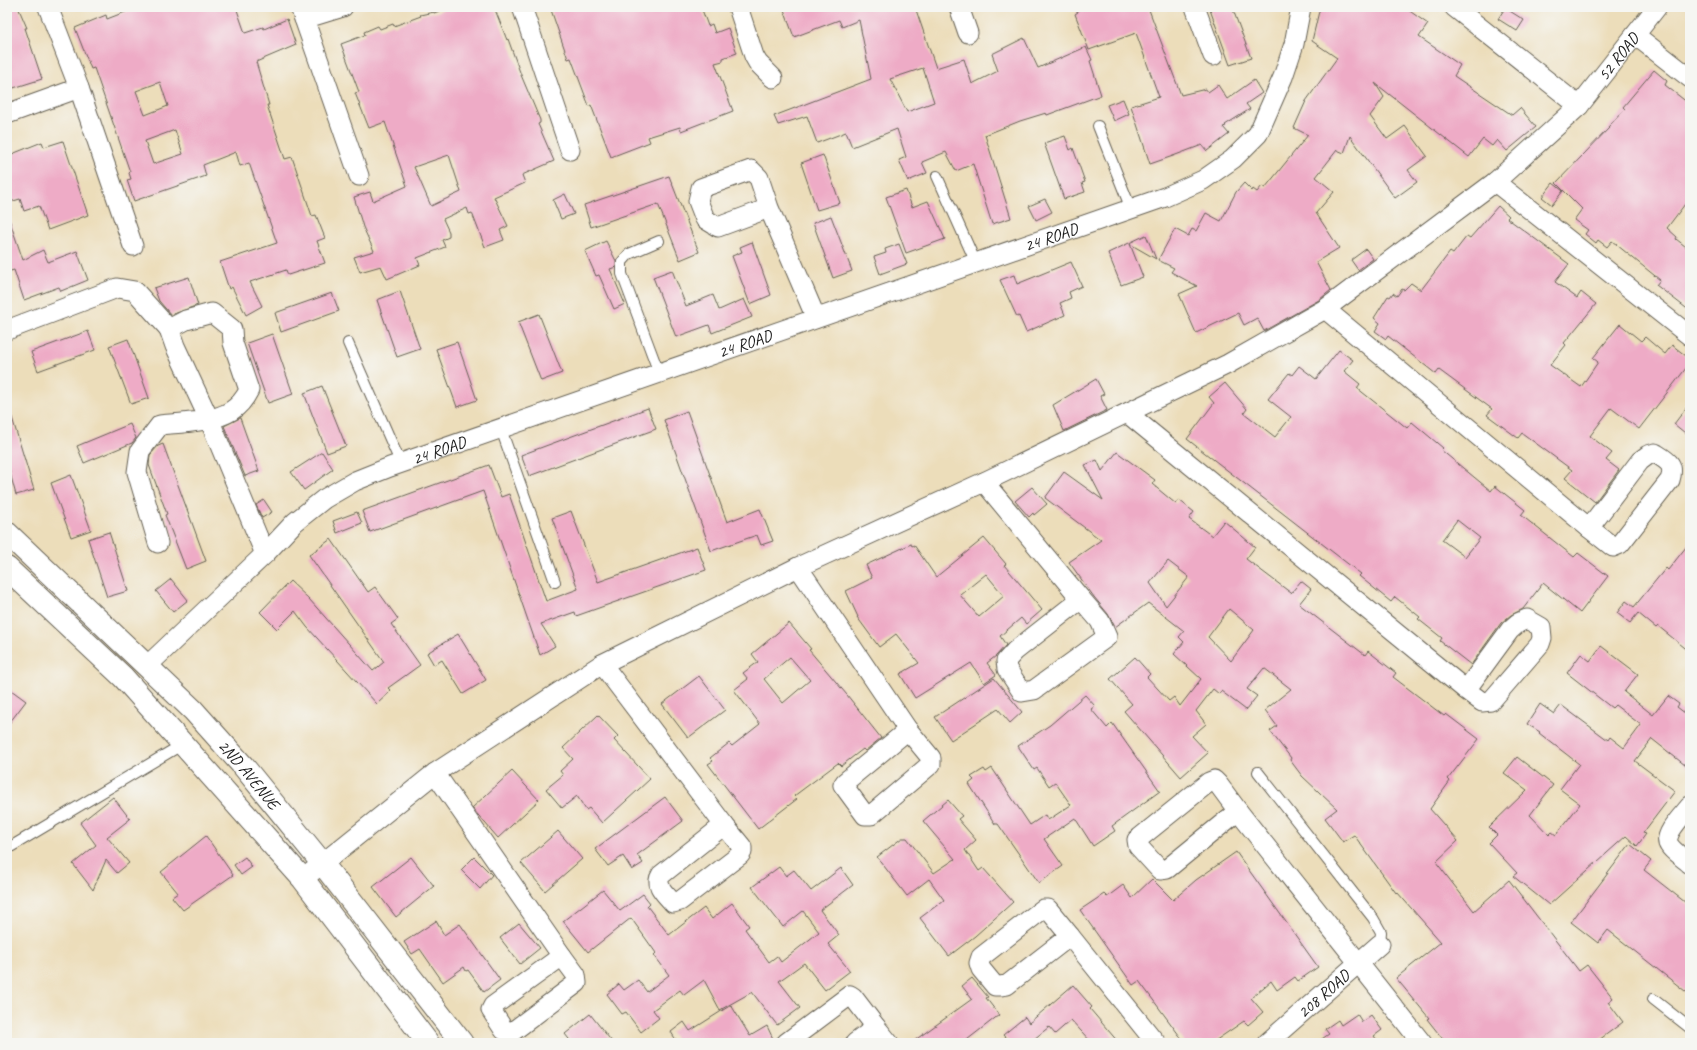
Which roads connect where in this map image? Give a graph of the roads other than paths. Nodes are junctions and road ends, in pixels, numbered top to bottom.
1 (48, 7) edge
2 (343, 7) edge
3 (522, 7) edge
4 (738, 7) edge
5 (960, 7) edge
6 (1196, 7) edge
7 (1300, 7) edge
8 (1454, 7) edge
9 (1657, 7) edge
10 (302, 13) edge
11 (968, 33) dead end
12 (1635, 35) junction
13 (1214, 56) dead end
14 (773, 78) dead end
15 (1690, 78) edge
16 (79, 88) junction
17 (1579, 106) junction
18 (7, 114) edge
19 (1098, 126) dead end
20 (570, 150) dead end
21 (359, 176) dead end
22 (937, 176) dead end
23 (1495, 182) junction
24 (769, 208) dead end
25 (1131, 209) junction
26 (659, 241) dead end
27 (133, 246) dead end
28 (976, 262) junction
29 (1325, 309) junction
30 (816, 318) junction
31 (169, 329) junction
32 (7, 330) edge
33 (1690, 336) edge
34 (348, 343) dead end
35 (659, 373) junction
36 (1127, 413) junction
37 (208, 419) junction
38 (501, 429) junction
39 (401, 464) junction
40 (984, 482) junction
41 (1589, 528) junction
42 (7, 532) edge
43 (158, 543) dead end
44 (265, 554) junction
45 (798, 567) junction
46 (7, 568) edge
47 (555, 582) dead end
48 (1081, 599) junction
49 (602, 664) junction
50 (147, 666) junction
51 (1466, 690) dead end
52 (908, 730) junction
53 (183, 744) junction
54 (1258, 772) dead end
55 (435, 773) junction
56 (1690, 806) edge
57 (1238, 811) junction
58 (724, 825) dead end
59 (7, 849) edge
60 (322, 863) junction
61 (1690, 864) edge
62 (303, 879) junction
63 (1070, 936) junction
64 (1380, 944) joint
65 (562, 956) dead end
66 (1358, 962) junction
67 (1653, 999) dead end
68 (876, 1027) junction
69 (1690, 1028) edge
70 (428, 1043) edge
71 (462, 1043) edge
72 (786, 1043) edge
73 (855, 1043) edge
74 (889, 1043) edge
75 (1156, 1043) edge
76 (1267, 1043) edge
77 (1422, 1043) edge

1 - 16 street
2 - 10 street
3 - 20 street
4 - 14 street
5 - 11 street
6 - 13 street
7 - 25 street, 24 ROAD
8 - 17 street
9 - 12 street, 52 ROAD
10 - 21 street
12 - 15 street
12 - 17 street, 52 ROAD
16 - 18 street
16 - 27 street
17 - 23 street, 52 ROAD
19 - 25 lane
22 - 28 lane
23 - 29 street, 52 ROAD
23 - 33 street
24 - 30 street
25 - 28 street, 24 ROAD
26 - 35 lane
28 - 30 street, 24 ROAD
29 - 36 street, 52 ROAD
29 - 41 street
30 - 35 street, 24 ROAD
31 - 32 street
31 - 37 street
31 - 37 street
34 - 39 lane
35 - 38 street, 24 ROAD
36 - 40 street, 52 ROAD
36 - 51 street
37 - 43 street
37 - 44 street
38 - 39 street, 24 ROAD
38 - 47 lane
39 - 44 street, 24 ROAD
40 - 45 street, 52 ROAD
40 - 48 street
41 - 41 street
42 - 50 street, 2ND AVENUE
44 - 50 street, 24 ROAD
45 - 49 street, 52 ROAD
45 - 52 street
46 - 53 street, 2ND AVENUE
48 - 48 street
49 - 55 street, 52 ROAD
49 - 58 street
50 - 60 street, 2ND AVENUE
52 - 52 street
53 - 59 lane
53 - 62 street, 2ND AVENUE
54 - 64 lane
55 - 60 street, 52 ROAD
55 - 65 street
56 - 61 street
57 - 57 street
57 - 66 street
60 - 62 street, 52 ROAD
60 - 71 street, 2ND AVENUE
62 - 70 street, 2ND AVENUE
63 - 63 street
63 - 75 street
64 - 66 street, 208 ROAD
66 - 76 street, 208 ROAD
66 - 77 street
67 - 69 lane
68 - 72 street
68 - 73 street
68 - 74 street

